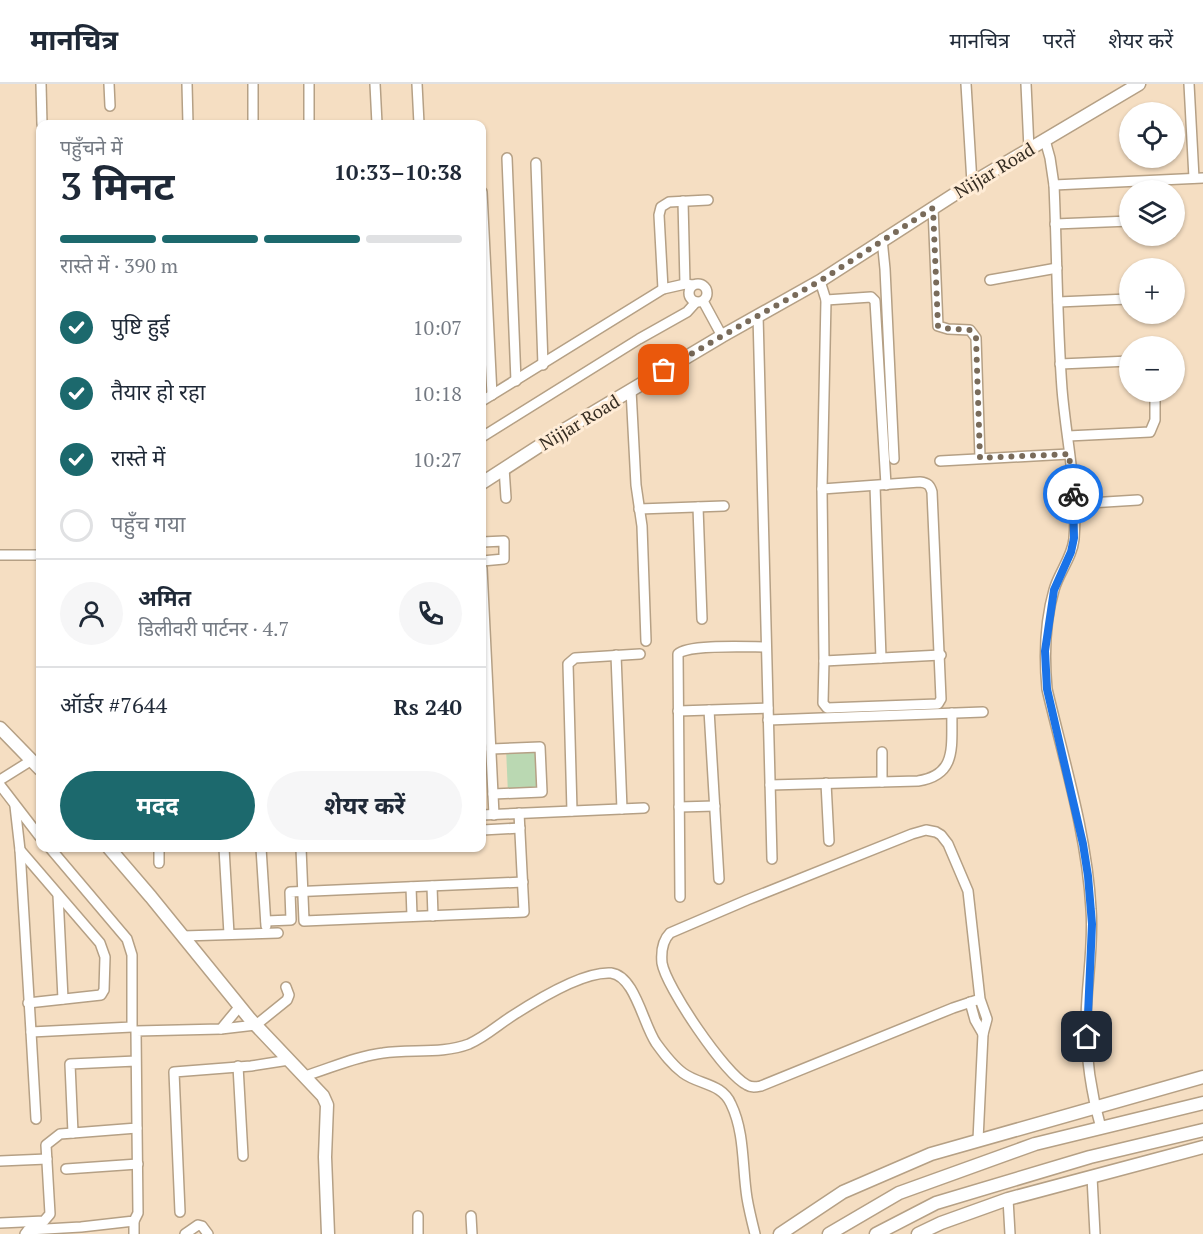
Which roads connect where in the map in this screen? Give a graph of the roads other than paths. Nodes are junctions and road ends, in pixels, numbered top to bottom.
1 (41, 84) edge
2 (109, 84) edge
3 (187, 84) edge
4 (253, 84) edge
5 (309, 84) edge
6 (375, 84) edge
7 (417, 84) edge
8 (966, 84) edge
9 (1026, 84) edge
10 (1139, 84) edge
11 (1189, 84) edge
12 (110, 105) dead end
13 (42, 120) edge
14 (188, 120) edge
15 (253, 120) edge
16 (309, 120) edge
17 (377, 120) edge
18 (419, 120) edge
19 (1045, 140) junction
20 (1029, 149) junction
21 (507, 158) dead end
22 (536, 163) dead end
23 (1199, 178) edge
24 (972, 183) junction
25 (1054, 184) junction
26 (708, 200) dead end
27 (682, 201) junction
28 (933, 208) junction
29 (1119, 221) edge
30 (1055, 224) junction
31 (882, 239) junction
32 (1058, 268) junction
33 (486, 273) edge
34 (990, 280) dead end
35 (820, 281) junction
36 (689, 284) junction
37 (663, 290) junction
38 (1119, 299) edge
39 (826, 300) junction
40 (699, 302) junction
41 (1058, 302) junction
42 (758, 315) junction
43 (722, 336) junction
44 (1119, 361) edge
45 (543, 364) junction
46 (1060, 364) junction
47 (516, 381) junction
48 (631, 390) junction
49 (492, 394) junction
50 (486, 398) edge
51 (1155, 402) edge
52 (486, 434) edge
53 (1068, 436) junction
54 (1069, 454) junction
55 (980, 458) junction
56 (894, 459) dead end
57 (940, 461) dead end
58 (504, 468) junction
59 (486, 480) edge
60 (886, 485) junction
61 (875, 486) junction
62 (822, 489) junction
63 (506, 498) dead end
64 (1138, 500) dead end
65 (1073, 504) junction
66 (723, 506) dead end
67 (698, 507) junction
68 (639, 509) junction
69 (486, 542) edge
70 (0, 555) edge
71 (36, 555) edge
72 (486, 561) edge
73 (702, 619) dead end
74 (646, 641) dead end
75 (766, 647) junction
76 (486, 648) edge
77 (640, 654) dead end
78 (616, 655) junction
79 (940, 655) junction
80 (881, 658) junction
81 (824, 661) junction
82 (768, 708) junction
83 (709, 710) junction
84 (678, 711) junction
85 (983, 712) dead end
86 (952, 713) junction
87 (768, 720) junction
88 (0, 728) edge
89 (491, 749) junction
90 (882, 752) dead end
91 (36, 759) edge
92 (36, 762) edge
93 (0, 780) edge
94 (882, 782) junction
95 (826, 783) junction
96 (0, 785) edge
97 (770, 785) junction
98 (493, 794) junction
99 (15, 806) junction
100 (715, 806) junction
101 (679, 807) junction
102 (644, 808) dead end
103 (622, 809) junction
104 (572, 811) junction
105 (519, 813) junction
106 (494, 814) junction
107 (486, 815) edge
108 (520, 828) junction
109 (486, 830) edge
110 (36, 832) edge
111 (829, 841) dead end
112 (20, 850) junction
113 (53, 852) edge
114 (111, 852) edge
115 (159, 852) edge
116 (224, 852) edge
117 (261, 852) edge
118 (301, 852) edge
119 (772, 859) dead end
120 (159, 863) dead end
121 (719, 879) dead end
122 (523, 882) junction
123 (432, 886) junction
124 (411, 887) junction
125 (303, 891) junction
126 (58, 895) junction
127 (680, 897) dead end
128 (412, 916) junction
129 (433, 916) junction
130 (266, 921) junction
131 (266, 933) junction
132 (278, 933) dead end
133 (229, 934) junction
134 (183, 936) junction
135 (286, 987) dead end
136 (63, 999) junction
137 (975, 1000) junction
138 (28, 1003) junction
139 (240, 1006) junction
140 (256, 1025) junction
141 (221, 1029) junction
142 (31, 1032) junction
143 (136, 1060) junction
144 (289, 1060) junction
145 (238, 1066) junction
146 (305, 1077) junction
147 (1203, 1077) edge
148 (1203, 1103) edge
149 (1095, 1108) junction
150 (36, 1119) dead end
151 (137, 1128) junction
152 (1101, 1128) junction
153 (1203, 1130) edge
154 (74, 1133) junction
155 (978, 1140) junction
156 (1203, 1147) edge
157 (243, 1156) dead end
158 (47, 1159) junction
159 (0, 1161) edge
160 (138, 1164) junction
161 (66, 1169) dead end
162 (1092, 1177) junction
163 (1008, 1199) junction
164 (180, 1212) dead end
165 (418, 1216) dead end
166 (471, 1216) dead end
167 (134, 1221) junction
168 (0, 1223) edge
169 (82, 1231) edge
170 (25, 1234) edge
171 (134, 1234) edge
172 (185, 1234) edge
173 (208, 1234) edge
174 (328, 1234) edge
175 (418, 1234) edge
176 (472, 1234) edge
177 (755, 1234) edge
178 (780, 1234) edge
179 (829, 1234) edge
180 (876, 1234) edge
181 (918, 1234) edge
182 (1010, 1234) edge
183 (1095, 1234) edge

1 - 13 street
2 - 12 street
3 - 14 street
4 - 15 street
5 - 16 street
6 - 17 street
7 - 18 street
8 - 24 street
9 - 20 street
10 - 19 street, Nijjar Road
11 - 23 street
19 - 20 street, Nijjar Road
19 - 25 street
20 - 24 street, Nijjar Road
21 - 47 street
22 - 45 street
23 - 25 street
24 - 28 street, Nijjar Road
25 - 30 street
26 - 27 street
27 - 36 street
27 - 37 street
28 - 31 street, Nijjar Road
28 - 55 street
29 - 30 street
30 - 32 street
31 - 35 street, Nijjar Road
31 - 56 street
32 - 34 street
32 - 41 street
33 - 49 street
35 - 39 street
35 - 42 street, Nijjar Road
36 - 37 street
36 - 40 street
36 - 40 street
37 - 45 street
38 - 41 street
39 - 60 street
39 - 62 street
40 - 43 street
40 - 52 street
41 - 46 street
42 - 43 street, Nijjar Road
42 - 75 street
43 - 48 street, Nijjar Road
44 - 46 street
45 - 47 street
46 - 53 street
47 - 49 street
48 - 58 street, Nijjar Road
48 - 68 street
49 - 50 street
51 - 53 street
53 - 54 street
54 - 55 street
54 - 65 street
55 - 57 street
58 - 59 street, Nijjar Road
58 - 63 street
60 - 61 street
60 - 79 street
61 - 62 street
61 - 80 street
62 - 81 street
64 - 65 street
65 - 149 street
66 - 67 street
67 - 68 street
67 - 73 street
68 - 74 street
69 - 72 street
70 - 71 street
75 - 82 street
75 - 84 street
76 - 89 street
77 - 78 street
78 - 103 street
78 - 104 street
79 - 80 street
79 - 81 street
80 - 81 street
82 - 83 street
82 - 87 street
83 - 84 street
83 - 100 street
84 - 101 street
85 - 86 street
86 - 87 street
86 - 94 street
87 - 97 street
88 - 91 street
89 - 98 street
89 - 98 street
90 - 94 street
92 - 93 street
94 - 95 street
95 - 97 street
95 - 111 street
96 - 99 street
97 - 119 street
98 - 106 street
99 - 110 street
99 - 112 street
100 - 101 street
100 - 121 street
101 - 127 street
102 - 103 street
103 - 104 street
104 - 105 street
105 - 106 street
105 - 108 street
106 - 107 street
108 - 109 street
108 - 122 street
112 - 126 street
112 - 138 street
113 - 142 street
114 - 134 street
115 - 120 street
116 - 133 street
117 - 130 street
118 - 125 street
122 - 123 street
122 - 129 street
123 - 124 street
123 - 129 street
124 - 125 street
124 - 128 street
125 - 128 street
125 - 130 street
126 - 136 street
126 - 136 street
128 - 129 street
130 - 131 street
131 - 132 street
131 - 133 street
133 - 134 street
134 - 139 street
135 - 140 street
136 - 138 street
137 - 137 street
137 - 155 street
138 - 142 street
139 - 140 street
139 - 141 street
140 - 141 street
140 - 144 street
141 - 143 street
142 - 150 street
143 - 151 street
143 - 154 street
144 - 145 street
144 - 146 street
145 - 157 street
145 - 164 street
146 - 174 street
146 - 177 street
147 - 149 street
148 - 152 street
149 - 152 street
149 - 155 street
151 - 154 street
151 - 160 street
152 - 179 street
153 - 180 street
154 - 158 street
155 - 178 street
156 - 162 street
158 - 159 street
158 - 168 street
160 - 161 street
160 - 167 street
162 - 163 street
162 - 183 street
163 - 181 street
163 - 182 street
165 - 175 street
166 - 176 street
167 - 169 street
167 - 171 street
169 - 170 street
172 - 173 street

